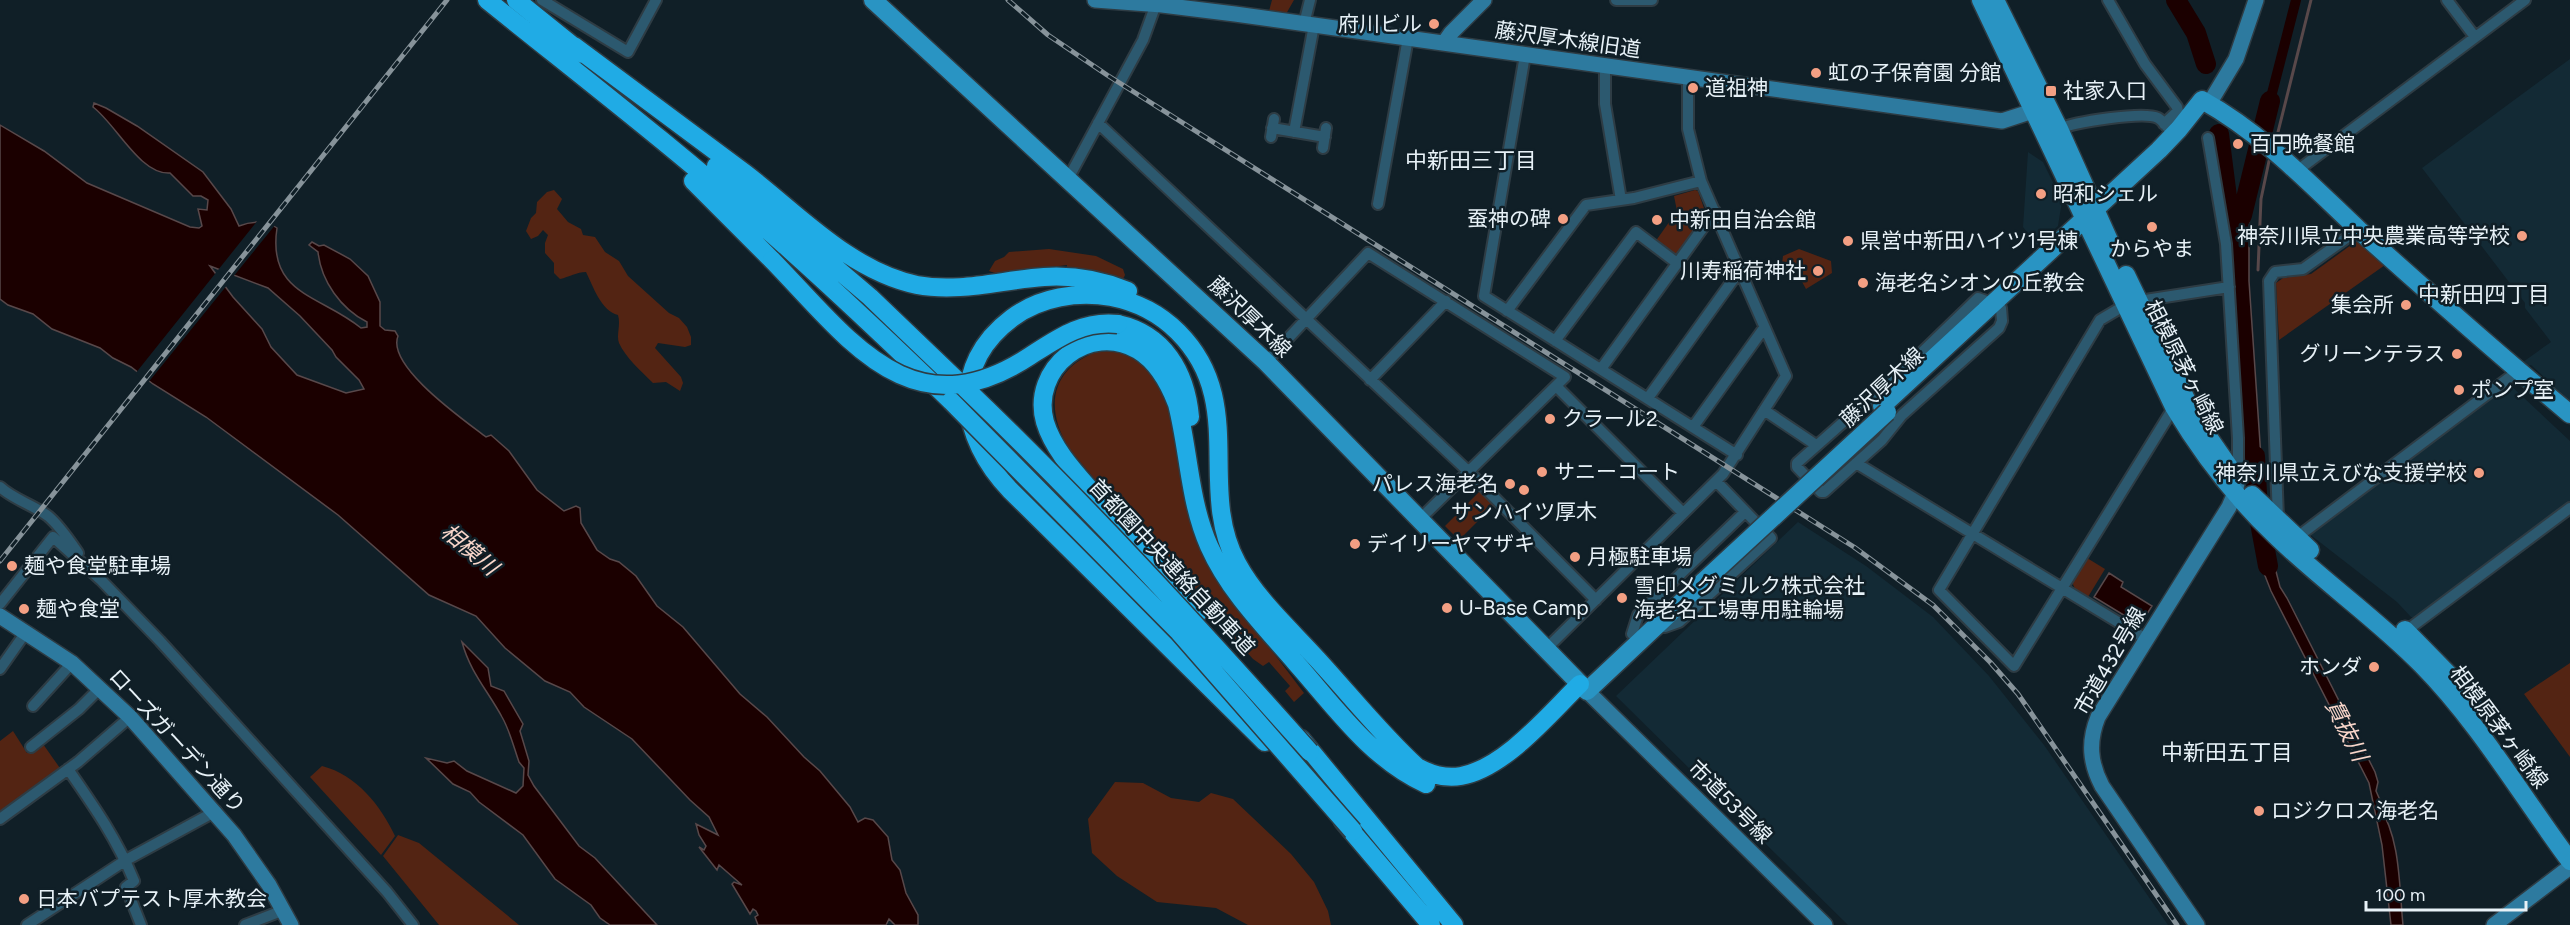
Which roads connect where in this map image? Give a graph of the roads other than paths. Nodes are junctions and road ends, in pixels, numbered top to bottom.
1 (487, 0) edge
2 (516, 0) edge
3 (542, 0) edge
4 (656, 0) edge
5 (873, 0) edge
6 (1095, 0) edge
7 (1310, 0) edge
8 (1484, 0) edge
9 (1616, 0) edge
10 (1652, 0) edge
11 (1981, 0) edge
12 (1995, 0) edge
13 (2108, 0) edge
14 (2446, 0) edge
15 (2525, 0) edge
16 (1161, 3) edge
17 (2253, 7) edge
18 (1309, 25) junction
19 (2475, 37) junction
20 (1408, 38) junction
21 (1444, 44) junction
22 (574, 46) junction
23 (1526, 55) junction
24 (1605, 66) junction
25 (1688, 78) junction
26 (2205, 102) junction
27 (2033, 111) junction
28 (1098, 123) junction
29 (1272, 128) dead end
30 (2060, 129) junction
31 (2170, 129) junction
32 (1294, 132) junction
33 (1324, 138) dead end
34 (2208, 138) dead end
35 (2298, 170) junction
36 (1068, 178) junction
37 (1701, 181) junction
38 (1621, 200) junction
39 (1378, 204) dead end
40 (1715, 211) junction
41 (2092, 218) junction
42 (2359, 229) junction
43 (1677, 263) junction
44 (1740, 270) junction
45 (826, 271) junction
46 (2229, 287) junction
47 (1446, 301) junction
48 (2133, 303) junction
49 (1997, 306) junction
50 (1507, 311) junction
51 (1306, 319) junction
52 (1764, 328) junction
53 (1185, 339) junction
54 (1555, 341) junction
55 (1266, 362) junction
56 (1601, 369) junction
57 (2518, 371) junction
58 (1370, 380) junction
59 (1556, 386) junction
60 (1648, 398) junction
61 (2174, 407) junction
62 (1764, 410) junction
63 (2570, 414) edge
64 (1693, 427) junction
65 (1816, 445) junction
66 (1737, 455) junction
67 (1856, 463) junction
68 (1468, 472) junction
69 (1716, 481) junction
70 (0, 487) edge
71 (2240, 490) junction
72 (1196, 508) junction
73 (2570, 508) edge
74 (1745, 512) junction
75 (1683, 513) junction
76 (1419, 520) junction
77 (2280, 530) junction
78 (1972, 532) junction
79 (80, 560) junction
80 (1701, 578) junction
81 (2064, 588) junction
82 (1596, 600) junction
83 (0, 604) edge
84 (0, 616) edge
85 (1655, 626) junction
86 (26, 632) junction
87 (2406, 632) junction
88 (1632, 634) junction
89 (2146, 639) junction
90 (1546, 649) junction
91 (72, 663) junction
92 (0, 669) edge
93 (1583, 687) junction
94 (100, 688) junction
95 (33, 706) dead end
96 (130, 717) junction
97 (31, 747) dead end
98 (1310, 752) junction
99 (68, 769) junction
100 (216, 811) junction
101 (0, 819) edge
102 (1353, 831) junction
103 (2570, 841) edge
104 (126, 860) junction
105 (2570, 861) edge
106 (2570, 867) edge
107 (284, 910) junction
108 (40, 922) edge
109 (27, 925) edge
110 (141, 925) edge
111 (245, 925) edge
112 (291, 925) edge
113 (413, 925) edge
114 (1431, 925) edge
115 (1454, 925) edge
116 (1825, 925) edge
117 (2197, 925) edge
118 (2494, 925) edge

1 - 45 highway
1 - 72 highway, bridge
2 - 22 highway
3 - 4 street
5 - 36 main road, 藤沢厚木線
6 - 16 street, 藤沢厚木線旧道
7 - 18 street
8 - 21 street
9 - 10 street
11 - 27 main road, 相模原茅ヶ崎線
12 - 30 main road, 相模原茅ヶ崎線
13 - 31 street
14 - 19 street
15 - 19 street
16 - 18 street, 藤沢厚木線旧道
16 - 28 street
17 - 26 street
18 - 20 street, 藤沢厚木線旧道
18 - 32 street
19 - 35 street
20 - 21 street, 藤沢厚木線旧道
20 - 39 street
21 - 23 street, 藤沢厚木線旧道
22 - 45 highway
22 - 53 highway
23 - 24 street, 藤沢厚木線旧道
23 - 50 street
24 - 25 street, 藤沢厚木線旧道
24 - 38 street
25 - 27 street, 藤沢厚木線旧道
25 - 37 street
26 - 31 main road, 藤沢厚木線
26 - 35 main road
26 - 41 main road, 藤沢厚木線
27 - 41 main road, 相模原茅ヶ崎線
28 - 36 street
28 - 51 street
29 - 32 street
30 - 31 street
30 - 41 main road, 相模原茅ヶ崎線
31 - 41 main road, 藤沢厚木線
32 - 33 street
34 - 46 street
35 - 42 main road
36 - 55 main road, 藤沢厚木線
37 - 38 street
37 - 40 street
38 - 50 street
40 - 43 street
40 - 44 street
41 - 48 main road, 相模原茅ヶ崎線
41 - 49 main road, 藤沢厚木線
42 - 57 main road
42 - 77 street
43 - 54 street
43 - 56 street
44 - 52 street
44 - 60 street
45 - 98 highway, 首都圏中央連絡自動車道, bridge
45 - 102 highway, 首都圏中央連絡自動車道, bridge
46 - 48 street
46 - 71 street
47 - 51 street
47 - 58 street
47 - 59 street
48 - 61 main road, 相模原茅ヶ崎線
48 - 71 main road, 相模原茅ヶ崎線
48 - 78 street
49 - 65 street
49 - 67 street
49 - 80 main road, 藤沢厚木線
50 - 54 street
51 - 55 street
51 - 58 street
52 - 62 street
52 - 64 street
53 - 93 highway
53 - 102 highway, bridge
54 - 56 street
55 - 76 main road, 藤沢厚木線
56 - 60 street
57 - 63 main road
57 - 77 street
58 - 68 street
59 - 68 street
59 - 75 street
60 - 64 street
61 - 71 main road, 相模原茅ヶ崎線
61 - 81 street
62 - 65 street
62 - 66 street
64 - 66 street
65 - 67 street
66 - 69 street
67 - 78 street
68 - 76 street
68 - 82 street
69 - 74 street
69 - 75 street
70 - 79 street
71 - 77 main road, 相模原茅ヶ崎線
71 - 89 street, 市道432号線
72 - 93 highway
72 - 98 highway, bridge
73 - 87 street
74 - 85 street
74 - 88 street
75 - 82 street
76 - 90 main road, 藤沢厚木線
77 - 87 main road, 相模原茅ヶ崎線
77 - 105 main road, 相模原茅ヶ崎線
78 - 81 street
78 - 81 street
79 - 83 street
79 - 113 street
80 - 85 main road, 藤沢厚木線
80 - 88 main road, 藤沢厚木線
81 - 89 street
82 - 90 street
84 - 86 street, ローズガーデン通り
85 - 93 main road, 藤沢厚木線
86 - 91 street, ローズガーデン通り
86 - 92 street
87 - 103 main road, 相模原茅ヶ崎線
88 - 93 main road, 藤沢厚木線
89 - 117 street, 市道432号線
90 - 93 main road, 藤沢厚木線
91 - 94 street, ローズガーデン通り
91 - 95 street
93 - 116 street, 市道53号線
94 - 96 street, ローズガーデン通り
94 - 97 street
96 - 99 street
96 - 100 street, ローズガーデン通り
98 - 115 highway, 首都圏中央連絡自動車道
99 - 101 street
99 - 104 street
100 - 104 street
100 - 107 street, ローズガーデン通り
102 - 114 highway, 首都圏中央連絡自動車道
104 - 108 street
104 - 110 street
106 - 118 street
107 - 111 street
107 - 112 street, ローズガーデン通り
108 - 109 street

